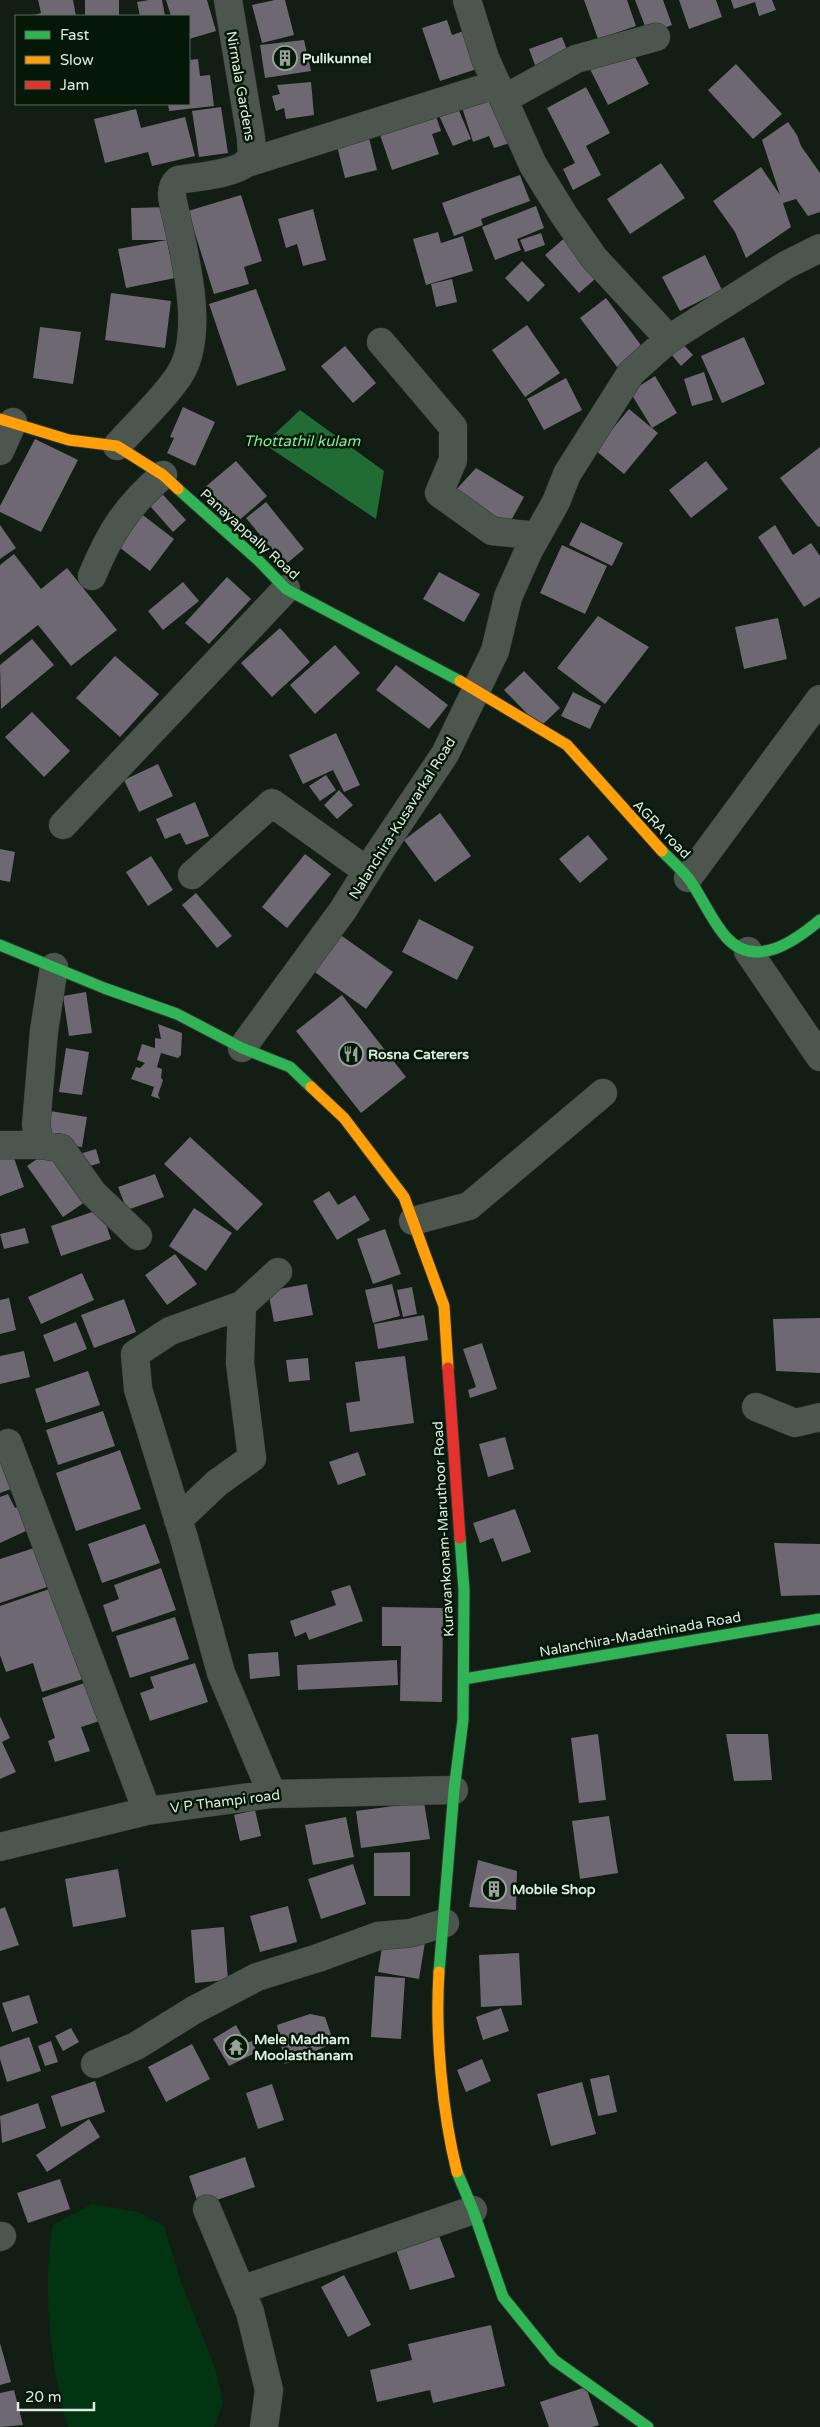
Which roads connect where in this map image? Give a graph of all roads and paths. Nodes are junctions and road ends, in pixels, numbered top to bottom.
1 (228, 0) edge
2 (467, 0) edge
3 (656, 37) dead end
4 (501, 91) junction
5 (247, 163) junction
6 (820, 248) edge
7 (669, 339) junction
8 (381, 342) dead end
9 (6, 421) edge
10 (117, 446) junction
11 (0, 451) edge
12 (163, 474) junction
13 (538, 536) junction
14 (92, 576) dead end
15 (286, 589) junction
16 (477, 690) junction
17 (820, 699) edge
18 (63, 825) dead end
19 (367, 871) junction
20 (192, 875) dead end
21 (688, 878) junction
22 (820, 920) edge
23 (0, 945) edge
24 (748, 951) junction
25 (54, 968) junction
26 (242, 1048) junction
27 (820, 1057) edge
28 (603, 1093) dead end
29 (0, 1145) edge
30 (40, 1145) junction
31 (413, 1220) junction
32 (138, 1236) dead end
33 (278, 1272) dead end
34 (242, 1305) junction
35 (756, 1407) dead end
36 (820, 1417) edge
37 (8, 1443) dead end
38 (178, 1520) junction
39 (820, 1619) edge
40 (464, 1679) junction
41 (454, 1790) junction
42 (272, 1794) junction
43 (147, 1811) junction
44 (0, 1847) edge
45 (444, 1923) junction
46 (95, 2064) dead end
47 (207, 2208) dead end
48 (473, 2210) junction
49 (241, 2290) junction
50 (264, 2427) edge
51 (648, 2427) edge

1 - 5 street, Nirmala Gardens
2 - 4 street
3 - 4 street
4 - 5 street
4 - 7 street
5 - 10 street
6 - 7 street, Nalanchira-Kusavarkal Road
7 - 13 street, Nalanchira-Kusavarkal Road
8 - 13 street
9 - 10 main road, Panayappally Road
9 - 11 street
10 - 12 main road, Panayappally Road
12 - 14 street
12 - 15 main road, Panayappally Road
13 - 16 street, Nalanchira-Kusavarkal Road
15 - 16 main road, Panayappally Road
15 - 18 street
16 - 19 street, Nalanchira-Kusavarkal Road
16 - 21 main road, AGRA road
17 - 21 street
19 - 20 street
19 - 26 street, Nalanchira-Kusavarkal Road
21 - 24 main road, AGRA road
22 - 24 main road
23 - 25 main road, Kuravankonam-Maruthoor Road
24 - 27 street
25 - 26 main road, Kuravankonam-Maruthoor Road
25 - 30 street
26 - 31 main road, Kuravankonam-Maruthoor Road
28 - 31 street
29 - 30 street
30 - 32 street
31 - 40 main road, Kuravankonam-Maruthoor Road
33 - 34 street
34 - 38 street
34 - 38 street
35 - 36 street
37 - 43 street
38 - 42 street
39 - 40 main road, Nalanchira-Madathinada Road
40 - 41 main road, Kuravankonam-Maruthoor Road
41 - 42 street, V P Thampi road
41 - 45 main road, Kuravankonam-Maruthoor Road
42 - 43 street, V P Thampi road
43 - 44 street, V P Thampi road
45 - 46 street
45 - 48 main road, Kuravankonam-Maruthoor Road
47 - 49 street
48 - 49 street
48 - 51 main road, Kuravankonam-Maruthoor Road
49 - 50 street

